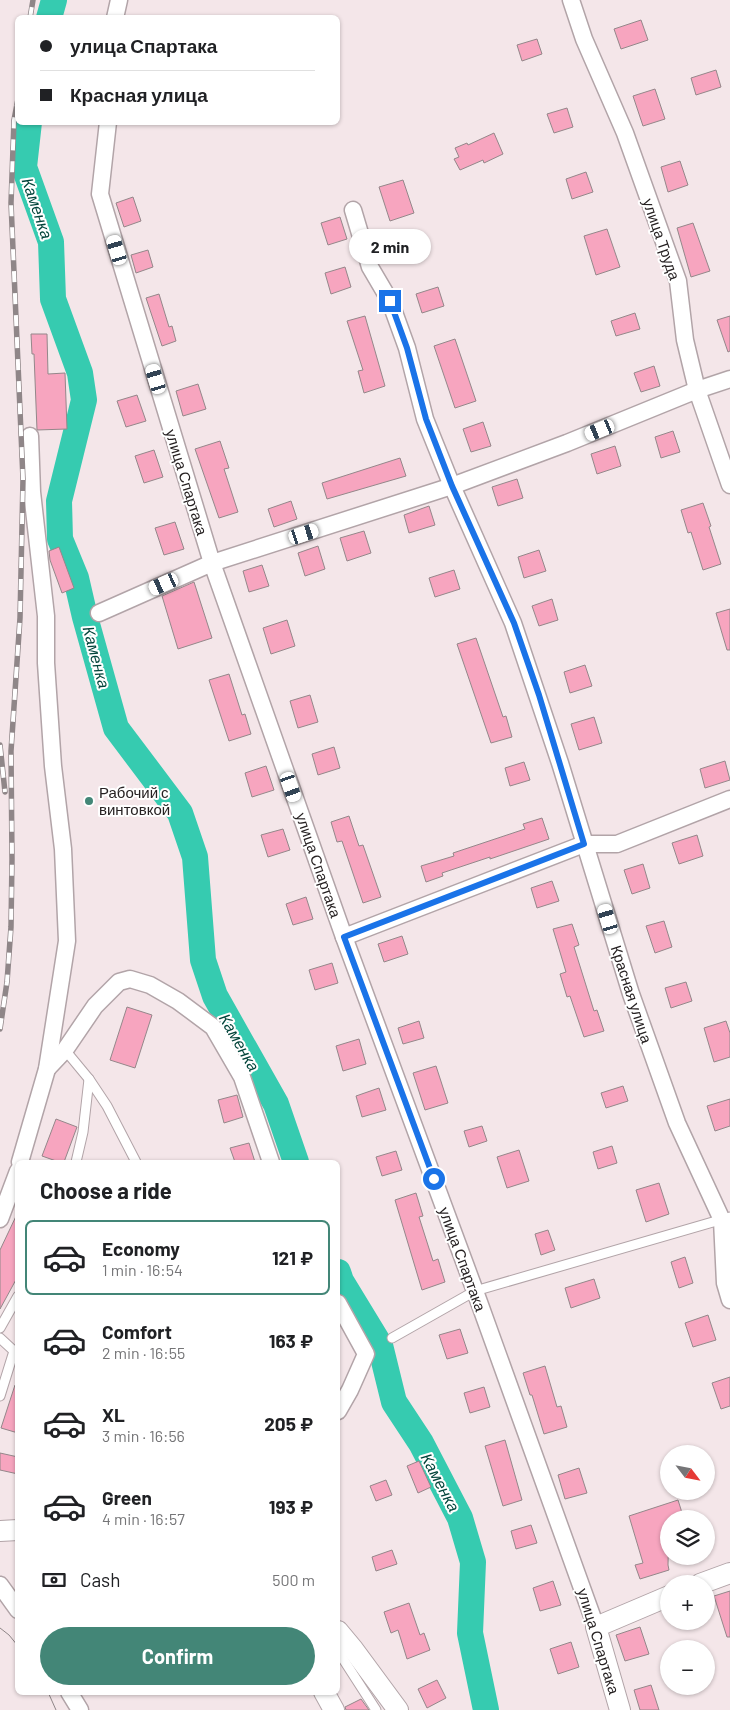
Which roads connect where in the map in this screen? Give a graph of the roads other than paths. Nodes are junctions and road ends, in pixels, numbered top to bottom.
1 (119, 0) edge
2 (572, 0) edge
3 (115, 15) edge
4 (108, 125) edge
5 (353, 210) dead end
6 (730, 379) edge
7 (697, 390) junction
8 (30, 436) dead end
9 (730, 485) edge
10 (452, 486) junction
11 (212, 563) junction
12 (99, 613) dead end
13 (730, 798) edge
14 (584, 844) junction
15 (344, 937) junction
16 (65, 1050) junction
17 (47, 1069) junction
18 (89, 1079) junction
19 (21, 1160) edge
20 (77, 1160) edge
21 (135, 1160) edge
22 (270, 1160) edge
23 (15, 1179) edge
24 (726, 1218) edge
25 (0, 1219) edge
26 (475, 1291) junction
27 (730, 1300) edge
28 (15, 1301) edge
29 (340, 1307) edge
30 (0, 1328) edge
31 (0, 1338) edge
32 (392, 1338) dead end
33 (15, 1347) edge
34 (15, 1351) edge
35 (0, 1396) edge
36 (340, 1408) edge
37 (15, 1530) edge
38 (0, 1531) edge
39 (730, 1573) edge
40 (715, 1578) edge
41 (0, 1585) edge
42 (660, 1600) edge
43 (15, 1606) edge
44 (596, 1627) junction
45 (340, 1633) edge
46 (340, 1654) edge
47 (71, 1695) edge
48 (326, 1695) edge
49 (80, 1710) edge
50 (334, 1710) edge
51 (376, 1710) edge
52 (398, 1710) edge
53 (620, 1710) edge

1 - 3 street
2 - 7 street, улица Труда
4 - 11 street, улица Спартака
5 - 10 street, Красная улица
6 - 7 street
7 - 9 street, улица Труда
7 - 10 street
8 - 17 street
10 - 11 street
10 - 14 street, Красная улица
11 - 12 street
11 - 15 street, улица Спартака
13 - 14 street
14 - 15 street
14 - 24 street, Красная улица
15 - 26 street, улица Спартака
16 - 17 street
16 - 18 lane
16 - 22 street
17 - 19 street
18 - 20 lane
18 - 21 lane
23 - 25 street
24 - 26 lane
24 - 27 street, Красная улица
26 - 32 lane
26 - 44 street, улица Спартака
28 - 30 lane
29 - 36 street
31 - 33 lane
34 - 35 lane
37 - 38 street
39 - 40 street
41 - 43 street
42 - 44 street
44 - 53 street, улица Спартака
45 - 52 street
46 - 51 lane
47 - 49 street
48 - 50 street

